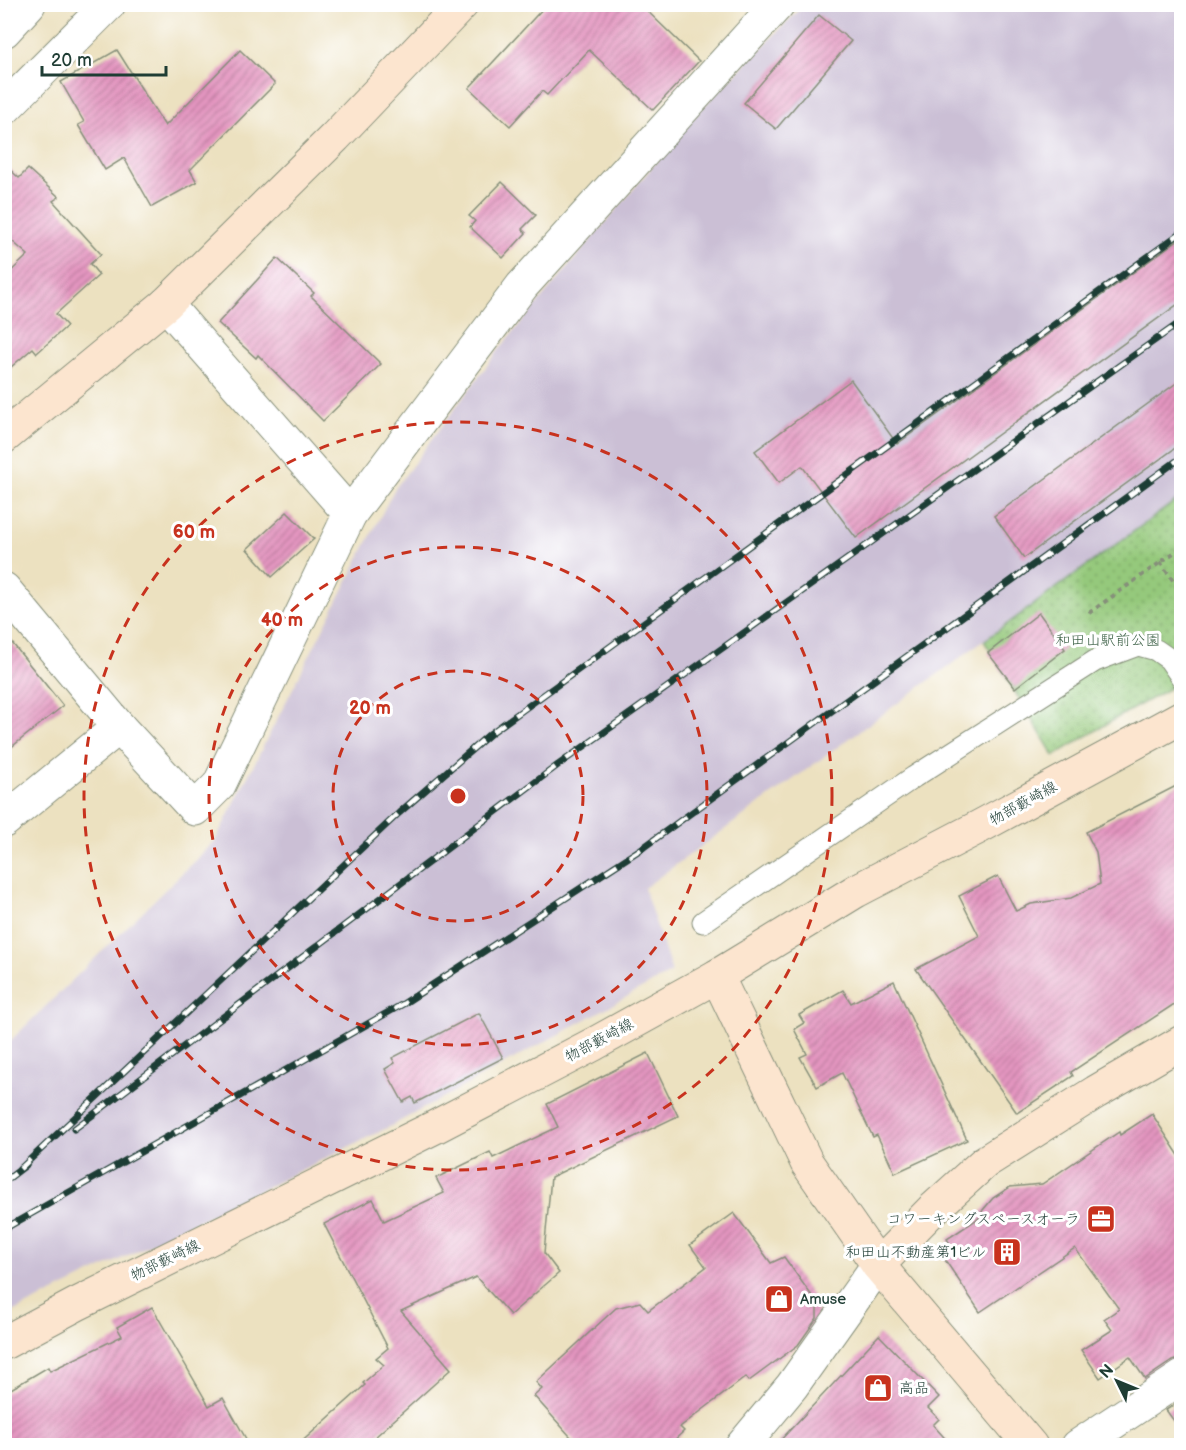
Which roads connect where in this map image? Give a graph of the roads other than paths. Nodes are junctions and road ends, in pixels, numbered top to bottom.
1 (29, 4) edge
2 (109, 4) edge
3 (462, 4) edge
4 (778, 4) edge
5 (4, 31) edge
6 (4, 109) edge
7 (166, 304) junction
8 (4, 437) edge
9 (350, 514) junction
10 (4, 589) edge
11 (1182, 678) edge
12 (1182, 717) edge
13 (119, 727) junction
14 (4, 821) edge
15 (704, 922) dead end
16 (717, 976) junction
17 (1182, 1042) edge
18 (878, 1265) junction
19 (4, 1343) edge
20 (1182, 1377) edge
21 (742, 1446) edge
22 (1031, 1446) edge
23 (1078, 1446) edge

1 - 5 street
2 - 6 street
3 - 7 street
4 - 9 street
7 - 8 street
7 - 9 street
9 - 13 street
10 - 13 street
11 - 15 lane
12 - 16 street, 物部藪崎線
13 - 14 street
16 - 18 street
16 - 19 street, 物部藪崎線
17 - 18 street
18 - 21 street
18 - 22 street
20 - 23 street

